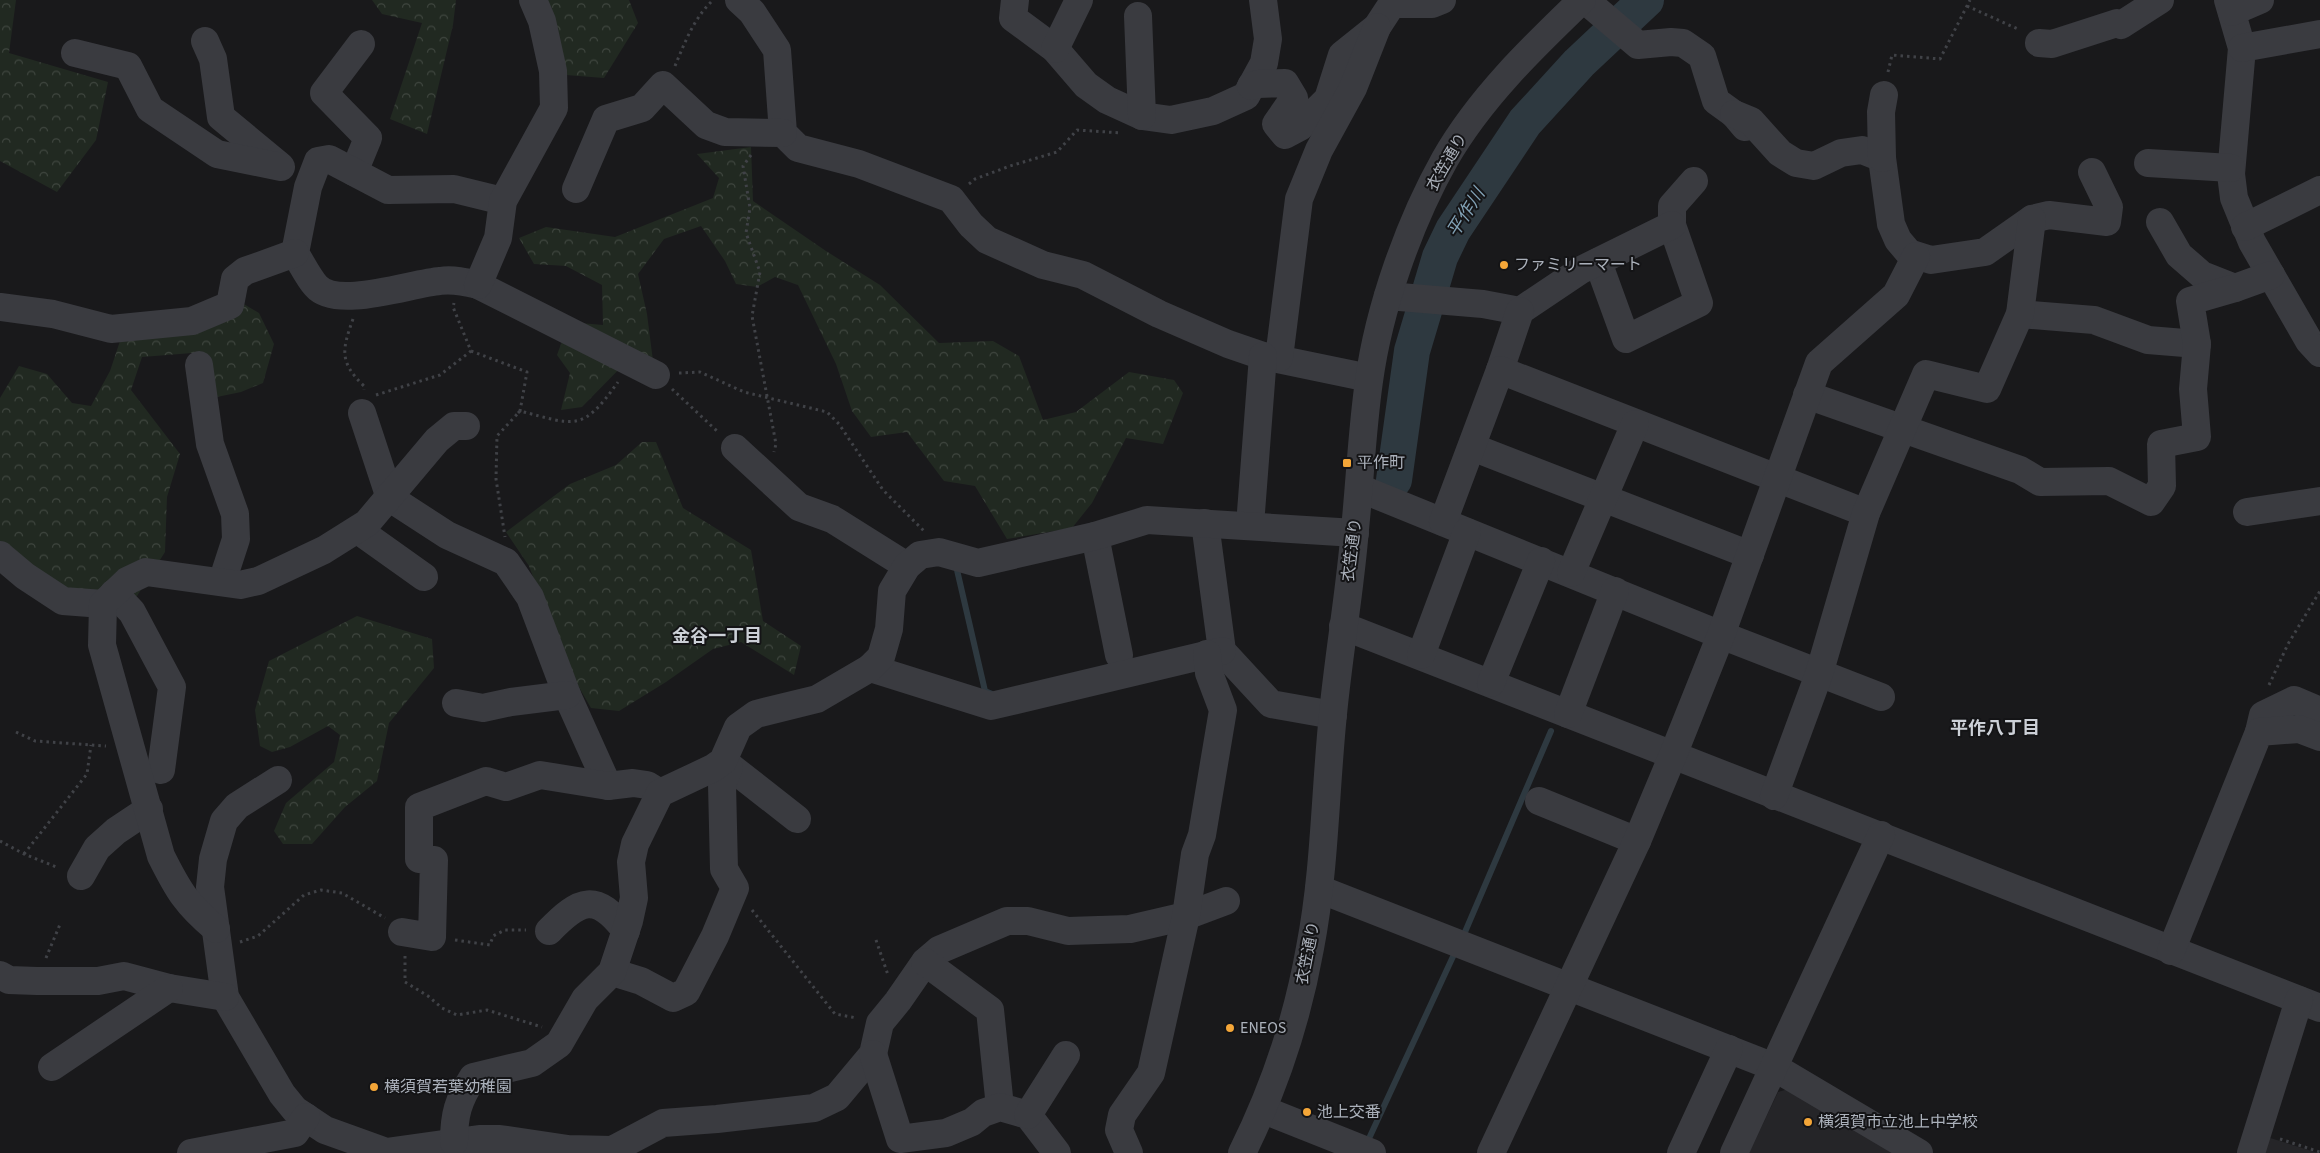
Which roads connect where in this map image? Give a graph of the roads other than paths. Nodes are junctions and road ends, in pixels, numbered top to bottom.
1 (533, 0) edge
2 (1015, 0) edge
3 (1079, 0) edge
4 (1263, 0) edge
5 (1442, 0) edge
6 (1584, 0) edge
7 (2160, 0) edge
8 (2260, 0) edge
9 (751, 4) edge
10 (2230, 6) edge
11 (1138, 16) dead end
12 (1377, 27) junction
13 (2320, 34) edge
14 (205, 41) dead end
15 (2039, 42) road end
16 (360, 44) dead end
17 (2242, 48) junction
18 (1055, 49) junction
19 (75, 53) dead end
20 (1251, 86) junction
21 (1884, 95) road end
22 (1734, 114) junction
23 (1142, 116) junction
24 (783, 133) junction
25 (1766, 154) dead end
26 (1882, 158) junction
27 (2148, 163) dead end
28 (281, 167) junction
29 (2231, 168) junction
30 (354, 172) junction
31 (2092, 172) dead end
32 (1694, 181) dead end
33 (308, 187) junction
34 (576, 189) dead end
35 (2320, 190) edge
36 (503, 201) junction
37 (2032, 219) junction
38 (2160, 222) dead end
39 (1672, 225) junction
40 (2246, 227) junction
41 (295, 253) junction
42 (1916, 256) junction
43 (1598, 262) junction
44 (2271, 274) junction
45 (470, 283) junction
46 (2235, 288) junction
47 (1388, 296) junction
48 (0, 307) edge
49 (1520, 311) junction
50 (2020, 314) junction
51 (2197, 344) junction
52 (2320, 353) edge
53 (1271, 357) junction
54 (199, 364) dead end
55 (1500, 370) junction
56 (656, 375) road end
57 (1369, 378) junction
58 (1807, 395) junction
59 (362, 406) road end
60 (1635, 424) junction
61 (466, 426) road end
62 (1902, 430) junction
63 (1472, 447) junction
64 (735, 448) road end
65 (1777, 480) junction
66 (1359, 488) junction
67 (390, 498) junction
68 (1603, 499) junction
69 (2320, 501) edge
70 (2247, 512) dead end
71 (1866, 514) junction
72 (1205, 523) junction
73 (1250, 525) junction
74 (1455, 527) junction
75 (358, 530) junction
76 (1355, 534) junction
77 (1095, 536) junction
78 (0, 555) edge
79 (1750, 555) junction
80 (1541, 561) junction
81 (907, 566) junction
82 (1571, 573) junction
83 (424, 577) dead end
84 (222, 582) junction
85 (1615, 590) junction
86 (108, 599) junction
87 (1343, 626) junction
88 (1721, 635) junction
89 (1214, 653) junction
90 (1119, 655) dead end
91 (1421, 655) junction
92 (870, 668) junction
93 (1819, 674) junction
94 (1491, 683) junction
95 (567, 695) junction
96 (1881, 697) dead end
97 (456, 703) dead end
98 (2320, 711) edge
99 (1568, 714) junction
100 (1333, 715) junction
101 (2261, 724) junction
102 (2320, 737) edge
103 (1673, 756) junction
104 (726, 765) junction
105 (161, 770) dead end
106 (278, 780) dead end
107 (608, 786) junction
108 (660, 793) junction
109 (1774, 796) junction
110 (1539, 801) dead end
111 (149, 809) junction
112 (797, 819) dead end
113 (1881, 836) junction
114 (1637, 841) junction
115 (81, 876) road end
116 (1319, 889) junction
117 (1226, 901) dead end
118 (1186, 916) junction
119 (549, 930) road end
120 (626, 931) junction
121 (402, 932) road end
122 (217, 939) junction
123 (2171, 951) junction
124 (925, 962) junction
125 (612, 972) junction
126 (0, 975) edge
127 (1569, 986) junction
128 (169, 988) junction
129 (225, 997) junction
130 (2310, 1004) edge
131 (1729, 1049) junction
132 (874, 1054) junction
133 (1066, 1055) dead end
134 (52, 1067) dead end
135 (1774, 1067) junction
136 (1000, 1107) junction
137 (1264, 1110) junction
138 (1028, 1115) junction
139 (306, 1117) junction
140 (454, 1142) junction
141 (2255, 1142) edge
142 (898, 1146) edge
143 (386, 1152) edge
144 (191, 1153) edge
145 (1057, 1153) edge
146 (1129, 1153) edge
147 (1242, 1153) edge
148 (1372, 1153) edge
149 (1491, 1153) edge
150 (1681, 1153) edge
151 (1734, 1153) edge
152 (1919, 1153) edge

1 - 36 street
2 - 18 street
3 - 18 street
4 - 20 street
5 - 12 street
6 - 22 street
6 - 47 street, 衣笠通り
7 - 15 street
8 - 10 street
9 - 24 street
10 - 17 street
11 - 23 street
12 - 20 street
12 - 53 street
13 - 17 street
14 - 28 street
16 - 30 street
17 - 29 street
18 - 23 street
19 - 28 street
20 - 23 street
21 - 26 street
22 - 25 street
22 - 26 street
24 - 34 street
24 - 53 street
26 - 42 street
27 - 29 street
28 - 33 street
29 - 40 street
30 - 33 street
30 - 36 street
31 - 37 street
32 - 39 street
33 - 41 street
35 - 40 street
36 - 45 street
37 - 42 street
37 - 50 street
38 - 46 street
39 - 43 street
39 - 43 street
40 - 44 street
41 - 45 street
41 - 48 street
42 - 58 street
43 - 49 street
44 - 46 street
44 - 52 street
45 - 56 street
46 - 51 street
47 - 49 street
47 - 57 street, 衣笠通り
49 - 55 street
50 - 51 street
50 - 62 street
51 - 62 street
53 - 57 street
53 - 73 street
54 - 84 street
55 - 60 street
55 - 63 street
57 - 66 street, 衣笠通り
58 - 62 street
58 - 65 street
59 - 67 street
60 - 65 street
60 - 68 street
61 - 67 street
62 - 71 street
63 - 68 street
63 - 74 street
64 - 81 street
65 - 71 street
65 - 79 street
66 - 74 street
66 - 76 street, 衣笠通り
67 - 75 street
67 - 95 street
68 - 79 street
68 - 82 street
69 - 70 street
71 - 93 street
72 - 73 street
72 - 77 street
72 - 89 street
73 - 76 street
74 - 80 street
74 - 91 street
75 - 83 street
75 - 84 street
76 - 87 street, 衣笠通り
77 - 81 street
77 - 90 street
78 - 86 street
79 - 88 street
80 - 82 street
80 - 94 street
81 - 92 street
82 - 85 street
84 - 86 street
85 - 88 street
85 - 99 street
86 - 105 street
86 - 111 street
87 - 91 street
87 - 100 street, 衣笠通り
88 - 93 street
88 - 103 street
89 - 92 street
89 - 100 street
89 - 118 street
91 - 94 street
92 - 104 street
93 - 96 street
93 - 109 street
94 - 99 street
95 - 97 street
95 - 107 street
98 - 101 street
99 - 103 street
100 - 116 street, 衣笠通り
101 - 102 street
101 - 123 street
103 - 109 street
103 - 114 street
104 - 108 street
104 - 112 street
104 - 125 street
106 - 122 street
107 - 108 street
107 - 121 street
108 - 120 street
109 - 113 street
110 - 114 street
111 - 115 street
111 - 122 street
113 - 123 street
113 - 135 street
114 - 127 street
116 - 127 street
116 - 137 street, 衣笠通り
117 - 118 street
118 - 124 street
118 - 146 street
119 - 120 street
120 - 125 street
122 - 129 street
123 - 130 street
124 - 132 street
124 - 136 street
125 - 140 street
126 - 128 street
127 - 131 street
127 - 149 street
128 - 129 street
128 - 134 street
129 - 139 street
130 - 141 street
131 - 135 street
131 - 150 street
132 - 140 street
132 - 142 street
133 - 138 street
135 - 151 street
135 - 152 street
136 - 138 street
136 - 142 street
137 - 147 street, 衣笠通り
137 - 148 street
138 - 145 street
139 - 143 street
139 - 144 street
140 - 143 street

